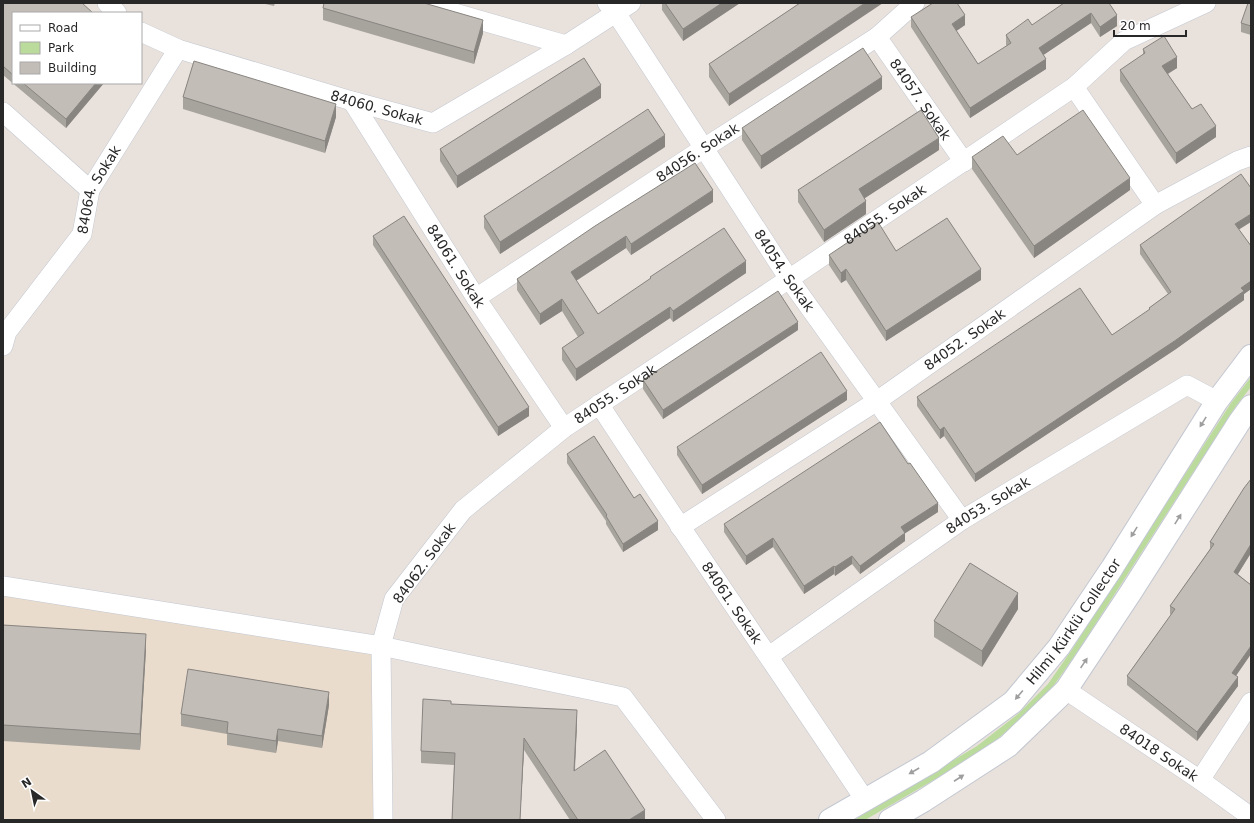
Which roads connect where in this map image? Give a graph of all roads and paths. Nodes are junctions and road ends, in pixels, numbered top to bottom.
1 (107, 3) edge
2 (420, 3) edge
3 (915, 3) edge
4 (1206, 3) edge
5 (618, 6) edge
6 (117, 12) edge
7 (142, 32) edge
8 (877, 37) junction
9 (566, 45) junction
10 (178, 49) junction
11 (1074, 87) junction
12 (352, 101) junction
13 (3, 112) edge
14 (704, 148) junction
15 (1251, 156) edge
16 (964, 162) junction
17 (90, 190) junction
18 (1155, 205) junction
19 (788, 279) junction
20 (476, 298) junction
21 (3, 346) edge
22 (1251, 356) edge
23 (877, 401) junction
24 (1217, 401) junction
25 (599, 404) junction
26 (1251, 406) edge
27 (564, 428) junction
28 (962, 520) junction
29 (680, 527) junction
30 (3, 586) edge
31 (381, 646) junction
32 (769, 656) junction
33 (1066, 690) junction
34 (1251, 702) edge
35 (1200, 780) junction
36 (865, 800) junction
37 (1251, 817) edge
38 (383, 820) edge
39 (716, 820) edge
40 (830, 820) edge
41 (890, 820) edge

1 - 6 street
2 - 9 street
3 - 8 street, 84056. Sokak
4 - 11 street, 84055. Sokak
5 - 9 street, 84060. Sokak
5 - 14 street, 84054. Sokak
7 - 10 street, 84060. Sokak
8 - 14 street, 84056. Sokak
8 - 16 street, 84057. Sokak
9 - 12 street, 84060. Sokak
10 - 12 street, 84060. Sokak
10 - 17 street, 84064. Sokak
11 - 16 street, 84055. Sokak
11 - 18 street
12 - 20 street, 84061. Sokak
13 - 17 street
14 - 19 street, 84054. Sokak
14 - 20 street, 84056. Sokak
15 - 18 street, 84052. Sokak
16 - 19 street, 84055. Sokak
17 - 21 street, 84064. Sokak
18 - 23 street, 84052. Sokak
19 - 23 street, 84054. Sokak
19 - 25 street, 84055. Sokak
20 - 27 street, 84061. Sokak
22 - 24 main road, Hilmi Kürklü Collector
23 - 28 street, 84054. Sokak
23 - 29 street, 84052. Sokak
24 - 28 street, 84053. Sokak
24 -> 36 main road, Hilmi Kürklü Collector
25 - 27 street, 84055. Sokak
25 - 29 street, 84061. Sokak
33 -> 26 main road, Hilmi Kürklü Collector
27 - 31 street, 84062. Sokak
28 - 32 street, 84053. Sokak
29 - 32 street, 84061. Sokak
30 - 31 street
31 - 38 street, 84062. Sokak
31 - 39 street
32 - 36 street, 84061. Sokak
33 - 35 street, 84018 Sokak
41 -> 33 main road, Hilmi Kürklü Collector
34 - 35 street
35 - 37 street, 84018 Sokak
36 - 40 main road, Hilmi Kürklü Collector

